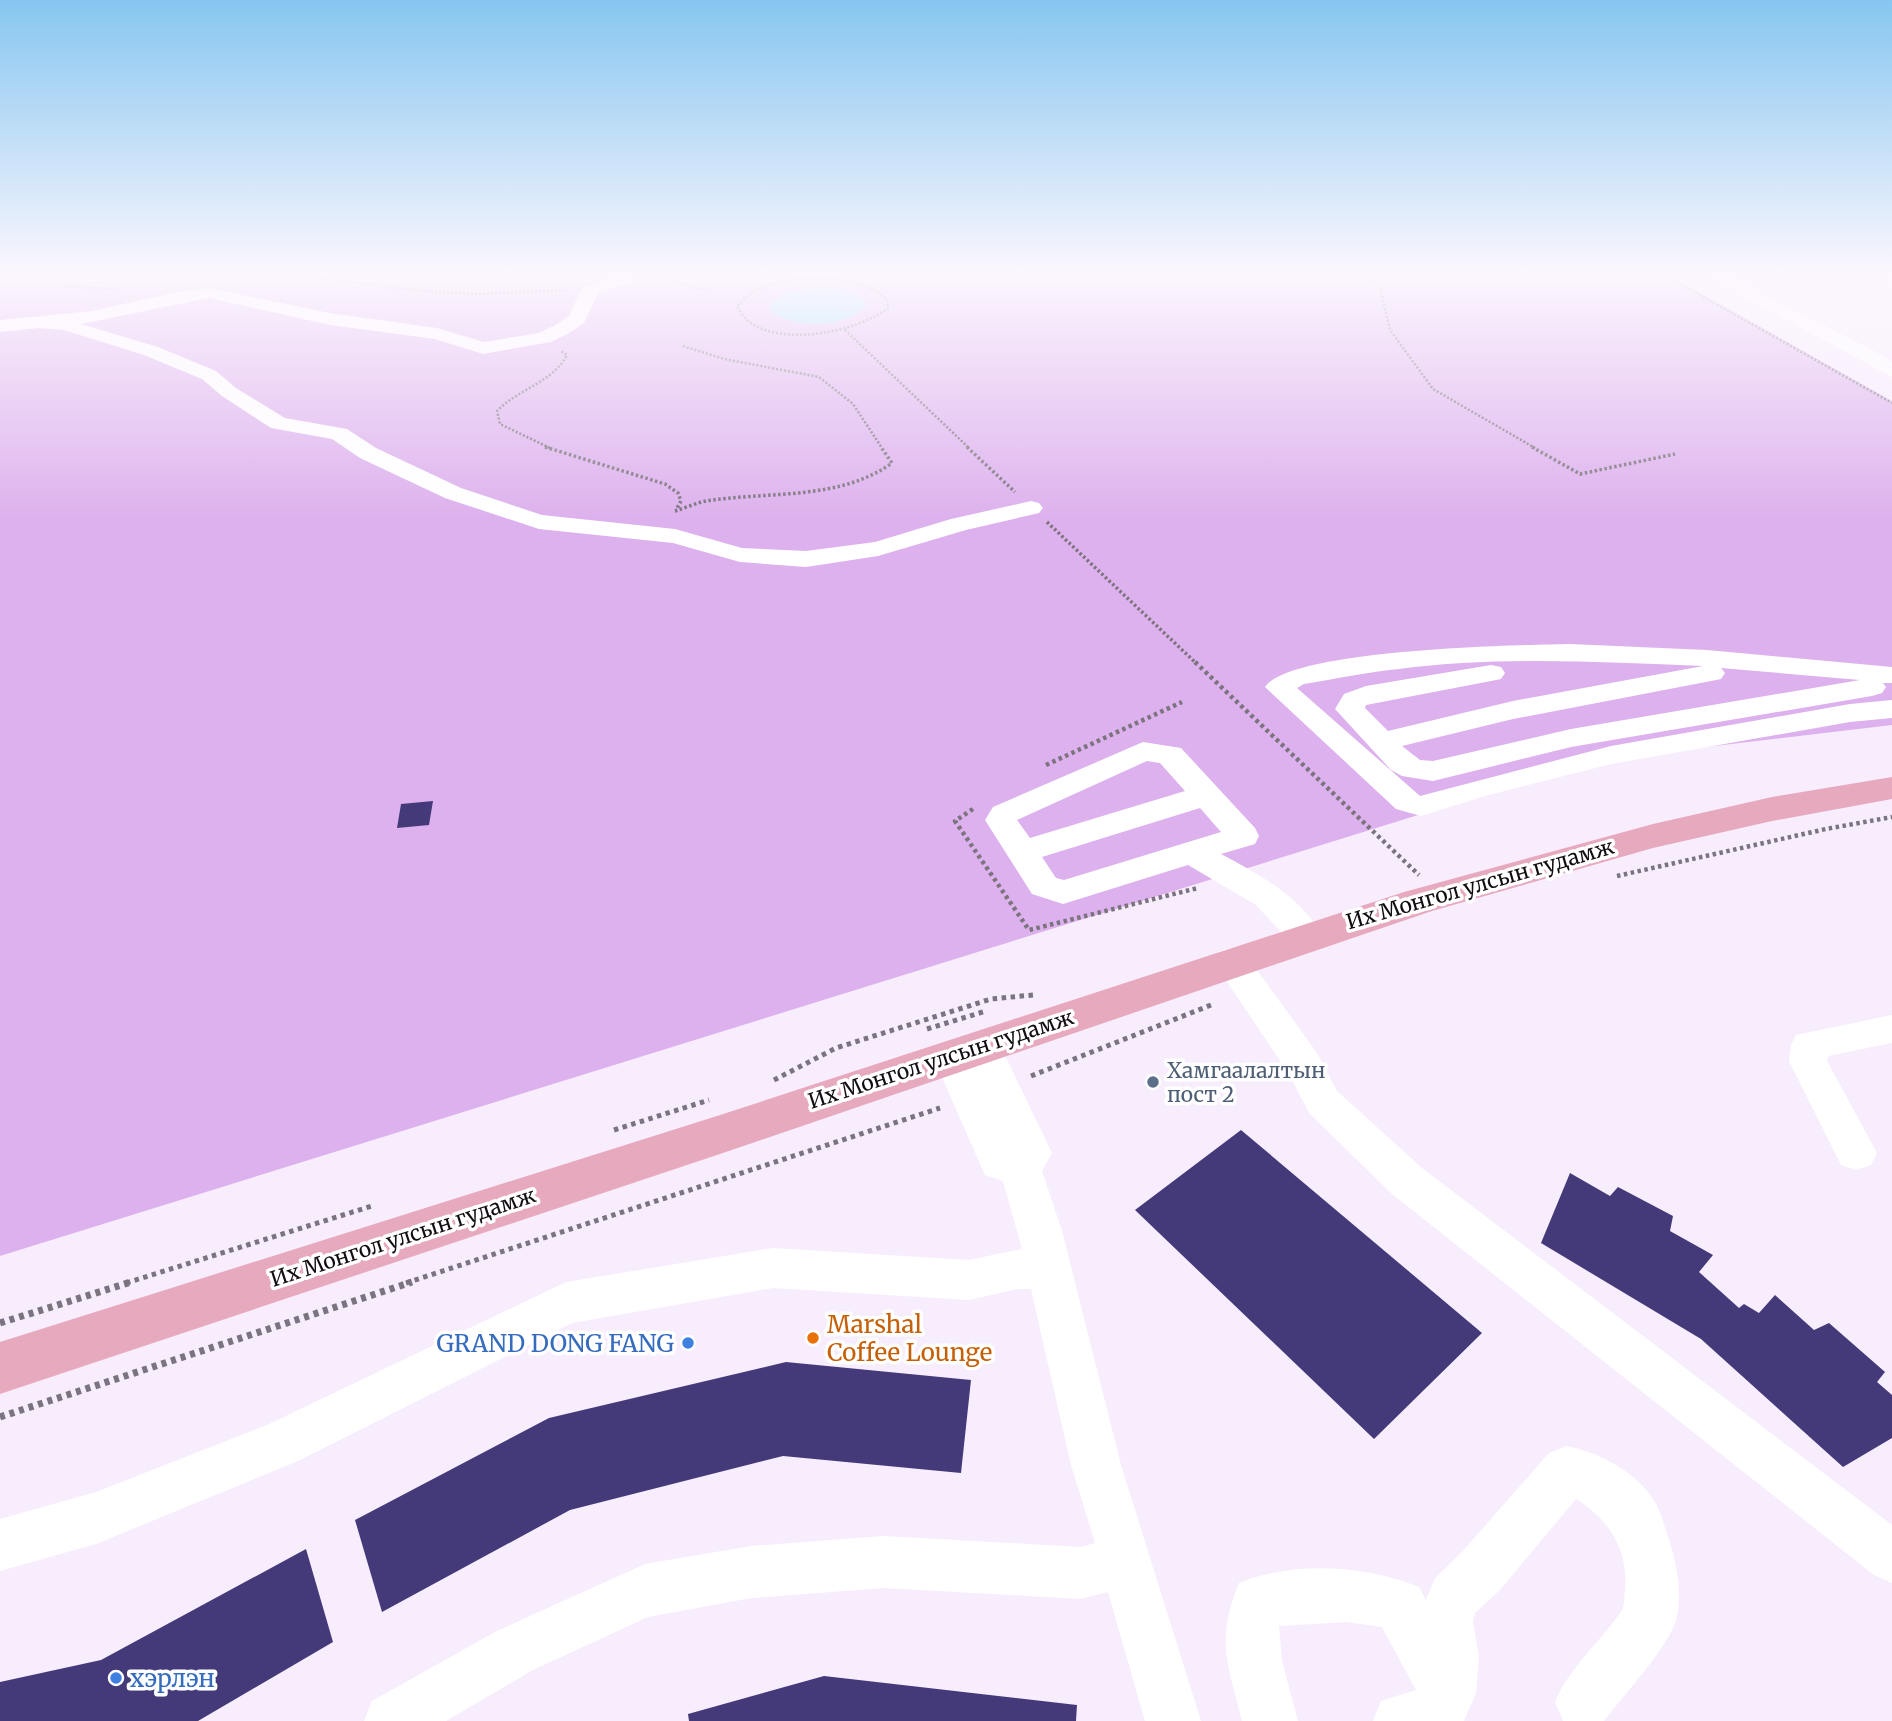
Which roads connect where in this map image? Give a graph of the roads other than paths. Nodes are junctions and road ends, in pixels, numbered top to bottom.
1 (167, 357) edge
2 (1871, 357) edge
3 (1892, 371) edge
4 (1031, 508) road end
5 (1650, 657) junction
6 (1801, 667) junction
7 (1892, 674) edge
8 (1892, 685) edge
9 (1892, 709) edge
10 (1380, 742) junction
11 (1892, 788) edge
12 (1207, 795) junction
13 (1243, 836) junction
14 (1022, 852) junction
15 (1190, 852) junction
16 (1268, 895) junction
17 (1306, 937) junction
18 (1231, 961) junction
19 (1892, 1029) edge
20 (967, 1052) junction
21 (1856, 1153) dead end
22 (1049, 1269) junction
23 (0, 1367) edge
24 (0, 1545) edge
25 (1892, 1558) edge
26 (1126, 1561) junction
27 (1448, 1693) junction
28 (1583, 1702) dead end
29 (392, 1721) edge
30 (1174, 1721) edge
31 (1270, 1721) edge
32 (1401, 1721) edge

1 - 4 street
2 - 3 street
5 - 6 lane
5 - 9 lane
5 - 10 street
6 - 7 lane
6 - 10 street
8 - 10 street
11 - 17 main road, Их Монгол улсын гудамж
12 - 13 street
12 - 14 street
12 - 14 street
13 - 15 street
13 - 16 street
14 - 15 street
15 - 16 street
16 - 17 street
17 - 18 main road, Их Монгол улсын гудамж
18 - 20 main road, Их Монгол улсын гудамж
18 - 25 street
19 - 21 street
20 - 22 street
20 - 23 main road, Их Монгол улсын гудамж
22 - 24 street
22 - 26 street
26 - 29 street
26 - 30 street
27 - 28 street
27 - 31 street
27 - 32 street

